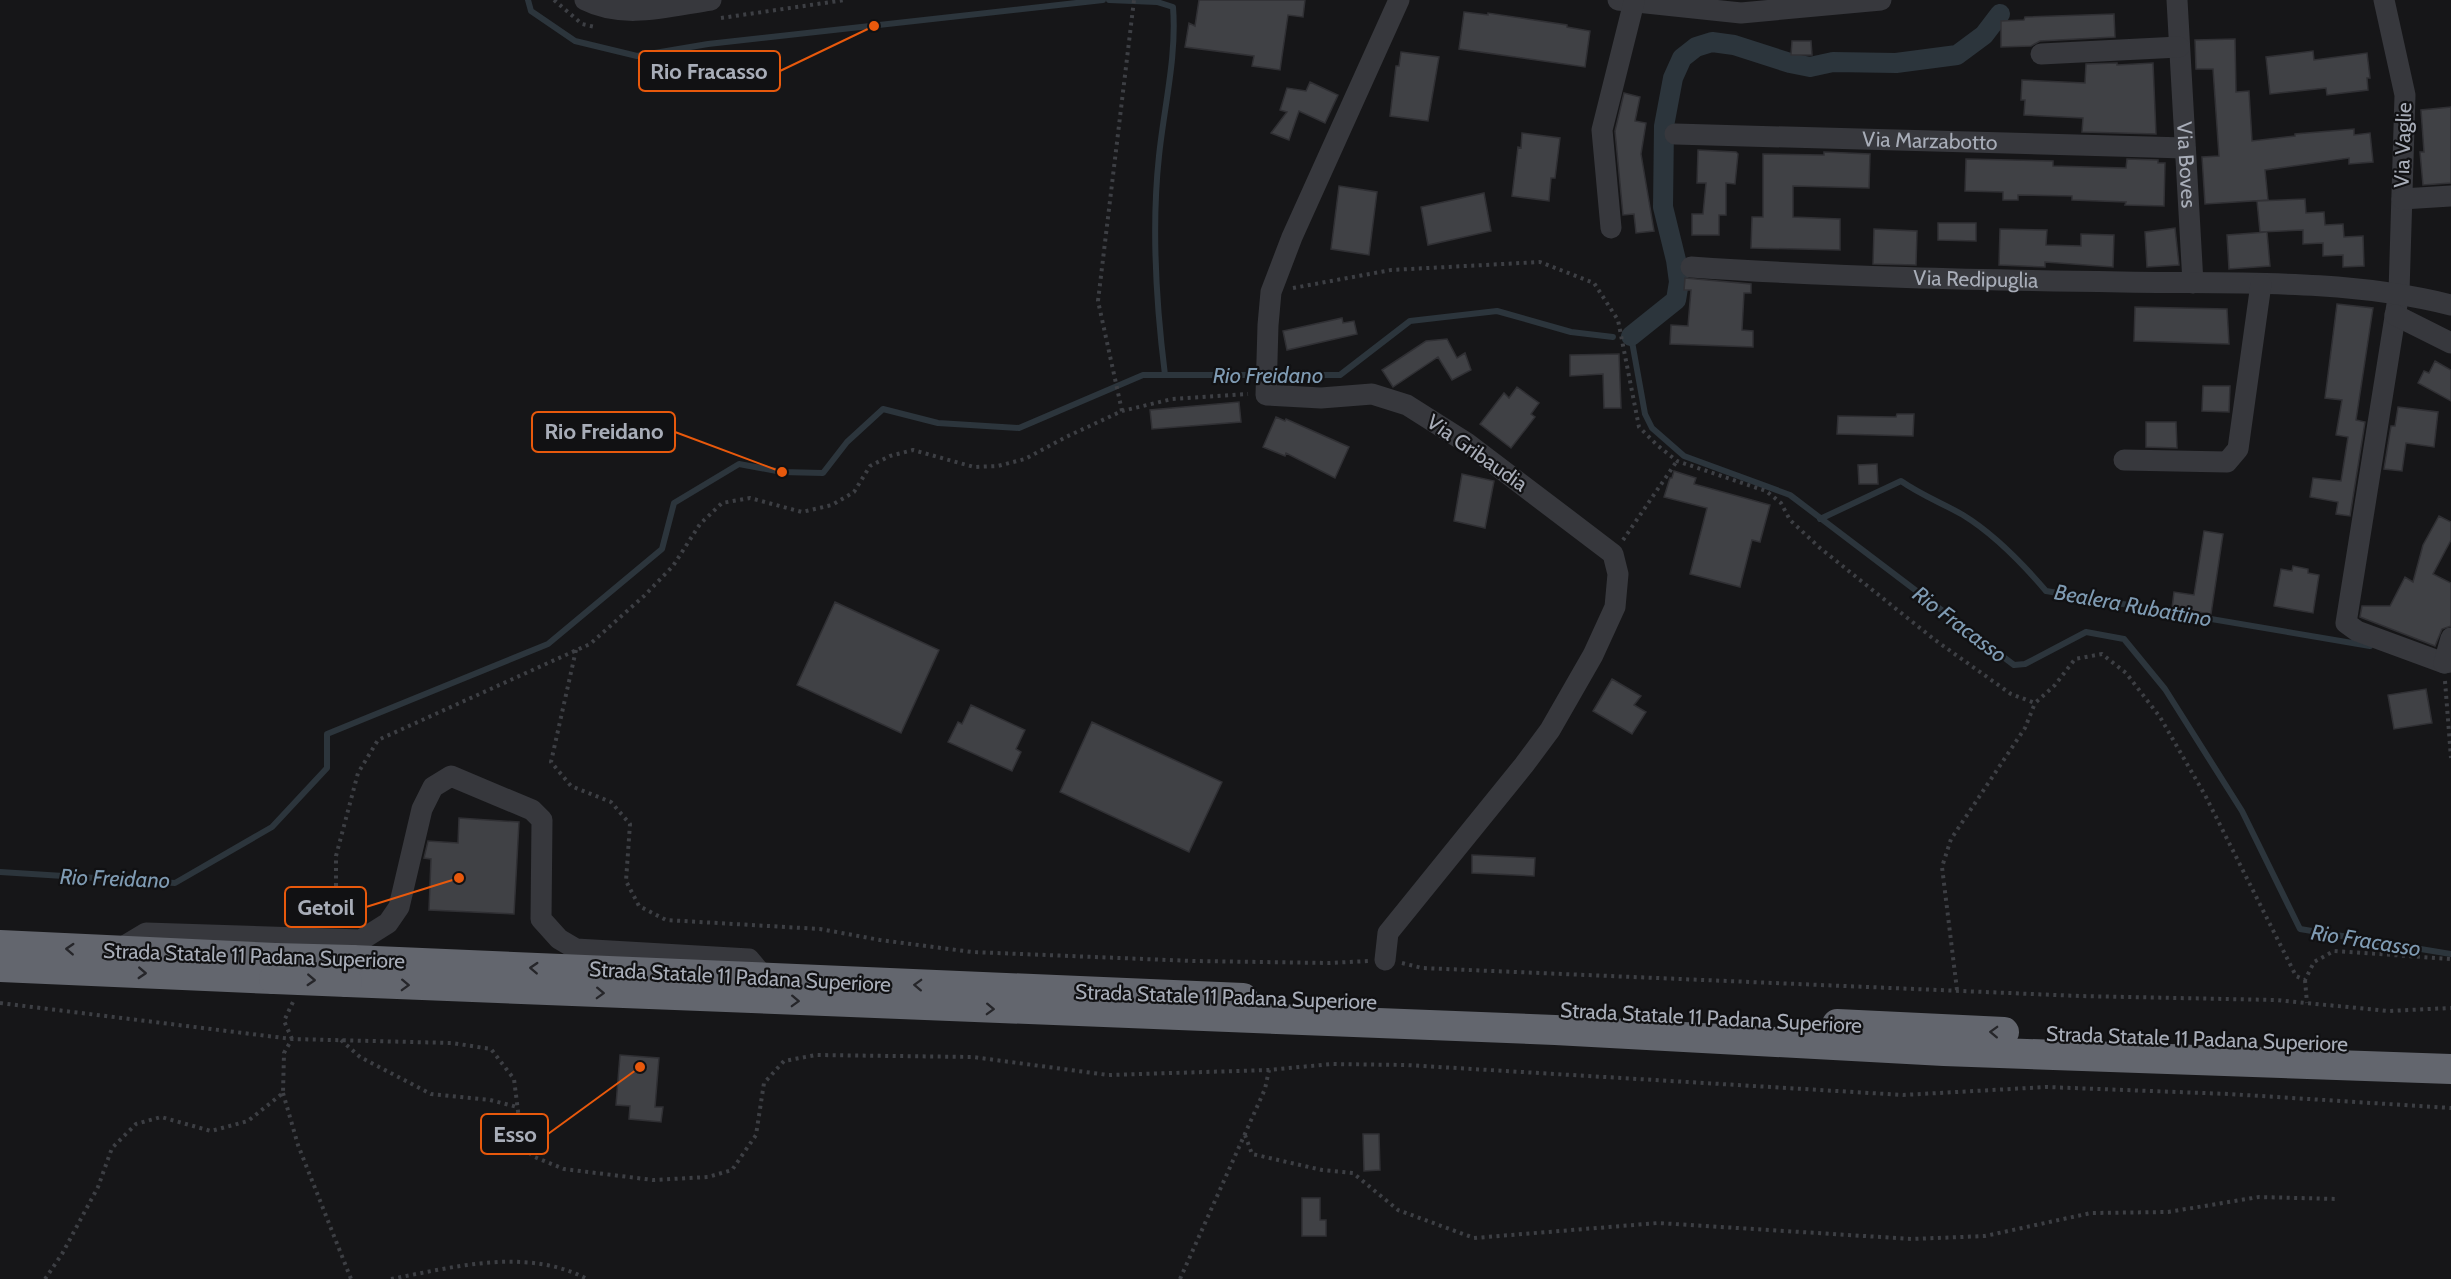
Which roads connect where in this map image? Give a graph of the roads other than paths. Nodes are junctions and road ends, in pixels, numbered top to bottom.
1 (585, 0) edge
2 (711, 0) edge
3 (1399, 0) edge
4 (1881, 0) edge
5 (2177, 0) edge
6 (2384, 0) edge
7 (1626, 1) edge
8 (2180, 47) junction
9 (2041, 54) dead end
10 (1675, 134) dead end
11 (2185, 148) junction
12 (2451, 196) edge
13 (2402, 199) junction
14 (1611, 228) dead end
15 (1691, 267) dead end
16 (2193, 283) junction
17 (2261, 284) junction
18 (2399, 292) junction
19 (2451, 305) edge
20 (2395, 315) junction
21 (2451, 343) edge
22 (2124, 460) dead end
23 (2451, 638) edge
24 (2446, 666) edge
25 (0, 945) edge
26 (116, 951) junction
27 (1385, 960) dead end
28 (0, 967) edge
29 (349, 971) junction
30 (282, 977) junction
31 (765, 978) junction
32 (2451, 1049) edge
33 (2451, 1069) edge

1 - 2 street
3 - 27 street, Via Gribaudia
4 - 7 street
5 - 8 street, Via Boves
6 - 13 street, Via Vaglie
7 - 14 street
8 - 9 street
8 - 11 street, Via Boves
10 - 11 street, Via Marzabotto
11 - 16 street, Via Boves
12 - 13 street
13 - 18 street, Via Vaglie
15 - 16 street, Via Redipuglia
16 - 17 street, Via Redipuglia
17 - 18 street, Via Redipuglia
17 - 22 street
18 - 19 street, Via Redipuglia
18 - 20 street, Via Vaglie
20 - 21 street
20 - 24 street, Via Vaglie
23 - 24 street
26 -> 25 highway, Strada Statale 11 Padana Superiore
26 - 30 highway, Strada Statale 11 Padana Superiore
26 - 31 street
28 -> 30 highway, Strada Statale 11 Padana Superiore
29 - 30 highway, Strada Statale 11 Padana Superiore, bridge
31 -> 29 highway, Strada Statale 11 Padana Superiore
29 -> 33 highway, Strada Statale 11 Padana Superiore
32 -> 31 highway, Strada Statale 11 Padana Superiore

